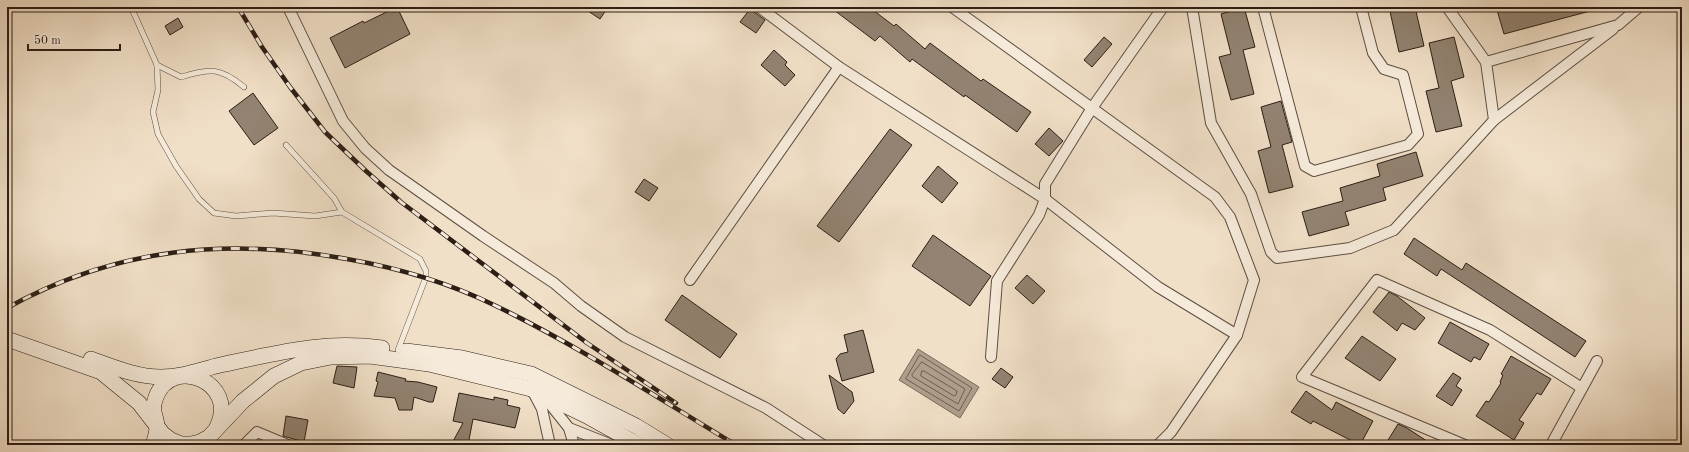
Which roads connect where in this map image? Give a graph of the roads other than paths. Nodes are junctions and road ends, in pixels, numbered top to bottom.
1 (131, 7) edge
2 (288, 7) edge
3 (952, 7) edge
4 (1163, 7) edge
5 (1192, 7) edge
6 (1263, 7) edge
7 (1361, 7) edge
8 (1447, 7) edge
9 (1639, 7) edge
10 (763, 8) edge
11 (1618, 25) junction
12 (1486, 62) junction
13 (158, 65) junction
14 (839, 67) junction
15 (244, 87) dead end
16 (1092, 108) junction
17 (1494, 120) junction
18 (286, 145) dead end
19 (1045, 200) junction
20 (342, 212) junction
21 (690, 280) dead end
22 (7, 329) edge
23 (1237, 335) junction
24 (7, 339) edge
25 (398, 350) junction
26 (991, 357) dead end
27 (1597, 361) dead end
28 (104, 368) junction
29 (181, 376) junction
30 (535, 386) junction
31 (1582, 388) junction
32 (157, 426) junction
33 (568, 428) junction
34 (216, 429) junction
35 (153, 445) edge
36 (205, 445) edge
37 (244, 445) edge
38 (288, 445) edge
39 (550, 445) edge
40 (574, 445) edge
41 (612, 445) edge
42 (639, 445) edge
43 (667, 445) edge
44 (823, 445) edge
45 (1158, 445) edge
46 (1465, 445) edge
47 (1551, 445) edge

1 - 13 lane
2 - 44 street
3 - 16 street
4 - 16 street
5 - 17 street
6 - 7 street
8 - 12 street
9 - 11 street
10 - 14 street
11 - 12 street
11 - 17 street
12 - 17 street
13 - 15 lane
13 - 20 lane
14 - 19 street
14 - 21 street
16 - 19 street
16 - 23 street
18 - 20 lane
19 - 23 street
19 - 26 street
20 - 25 lane
22 - 28 main road
23 - 45 street
24 - 28 main road
25 - 29 main road
25 - 30 main road
27 - 31 street
28 - 29 main road
28 - 32 main road
29 - 32 main road
29 - 34 main road
30 - 33 street
30 - 34 main road
30 - 39 street
30 - 42 main road
30 - 43 main road
31 - 46 street
31 - 47 street
32 - 34 main road
32 - 35 main road
33 - 40 street
33 - 41 street
34 - 36 main road
37 - 38 street

